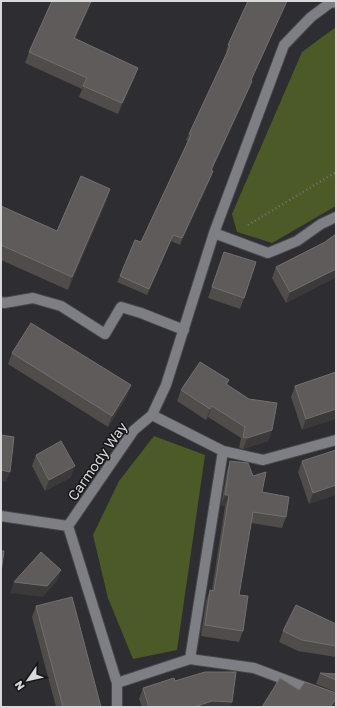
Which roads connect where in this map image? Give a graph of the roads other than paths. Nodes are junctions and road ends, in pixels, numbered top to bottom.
1 (336, 2) edge
2 (336, 217) edge
3 (214, 233) junction
4 (1, 302) edge
5 (184, 330) junction
6 (152, 415) junction
7 (336, 440) edge
8 (223, 451) junction
9 (1, 516) edge
10 (68, 526) junction
11 (190, 659) junction
12 (118, 683) junction
13 (336, 699) edge
14 (117, 707) edge

1 - 3 street
2 - 3 street
3 - 5 street
4 - 5 street
5 - 6 street
6 - 8 street
6 - 10 street, Carmody Way
7 - 8 street
8 - 11 street
9 - 10 street
10 - 12 street
11 - 12 street
11 - 13 street
12 - 14 street

